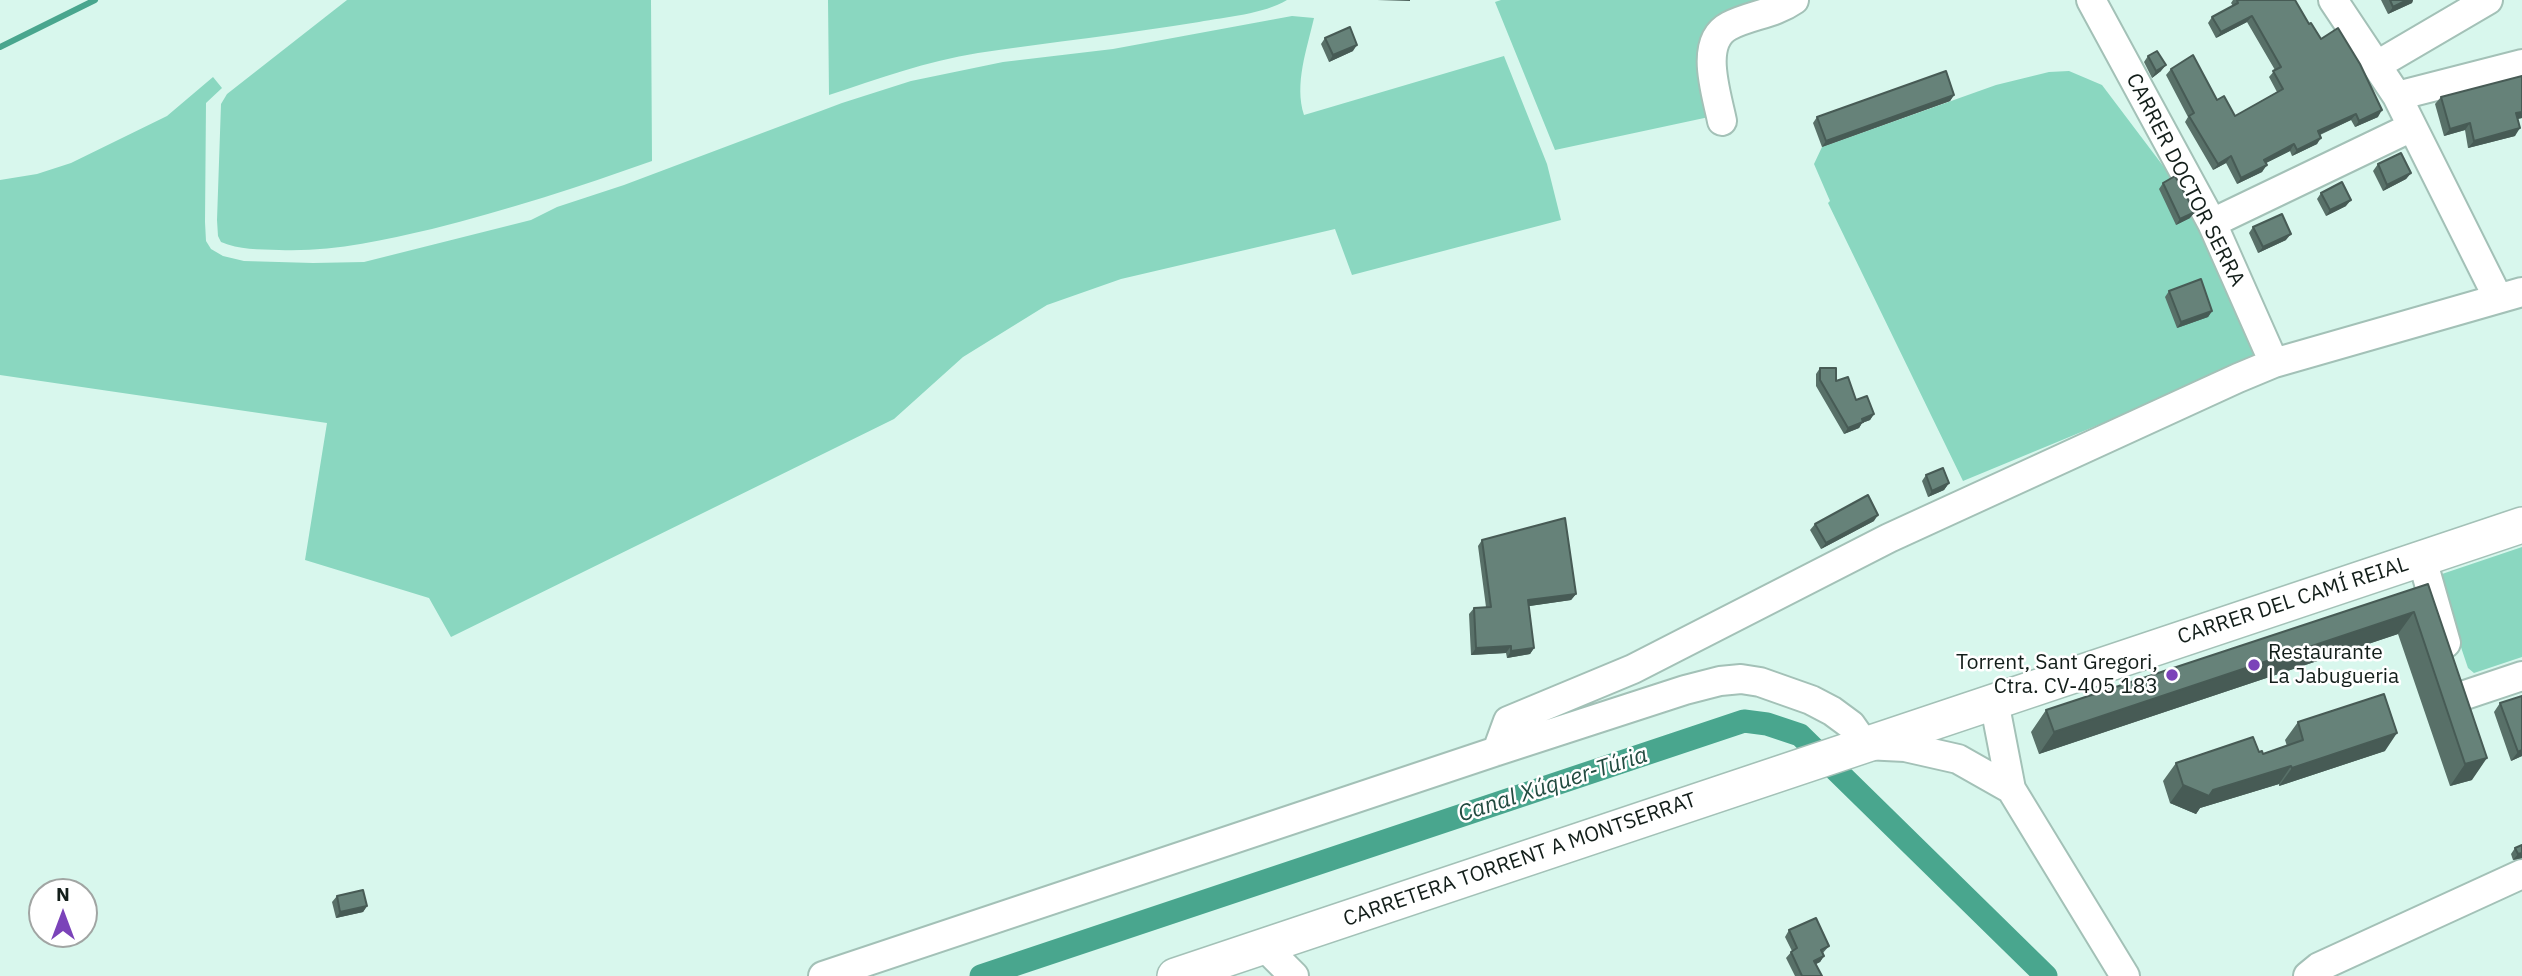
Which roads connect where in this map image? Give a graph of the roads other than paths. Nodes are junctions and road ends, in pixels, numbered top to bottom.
1 (1794, 0) edge
2 (2091, 0) edge
3 (2333, 0) edge
4 (2487, 0) edge
5 (2522, 64) edge
6 (2377, 65) junction
7 (2396, 96) junction
8 (1722, 121) dead end
9 (2412, 127) junction
10 (2212, 223) junction
11 (2510, 295) edge
12 (2274, 363) junction
13 (2522, 525) edge
14 (2422, 559) junction
15 (2522, 676) edge
16 (1994, 701) junction
17 (1860, 746) junction
18 (1497, 751) junction
19 (2011, 789) junction
20 (2522, 874) edge
21 (1262, 961) edge
22 (823, 976) edge
23 (1175, 976) edge
24 (1294, 976) edge
25 (2125, 976) edge
26 (2308, 976) edge

1 - 8 street
2 - 10 street, CARRER DOCTOR SERRA
3 - 6 street
4 - 6 street
5 - 7 street
6 - 7 street
7 - 9 street
9 - 10 street
9 - 11 street
10 - 12 street, CARRER DOCTOR SERRA
11 - 12 street
12 - 18 street
13 - 14 main road, CARRER DEL CAMÍ REIAL
14 - 15 street
14 - 16 main road, CARRER DEL CAMÍ REIAL
16 - 17 main road, CARRER DEL CAMÍ REIAL
16 - 19 street
17 - 18 street
17 - 19 street
17 - 21 main road, CARRETERA TORRENT A MONTSERRAT
18 - 22 street
19 - 25 street
20 - 26 street
21 - 23 main road, CARRETERA TORRENT A MONTSERRAT
21 - 24 street

